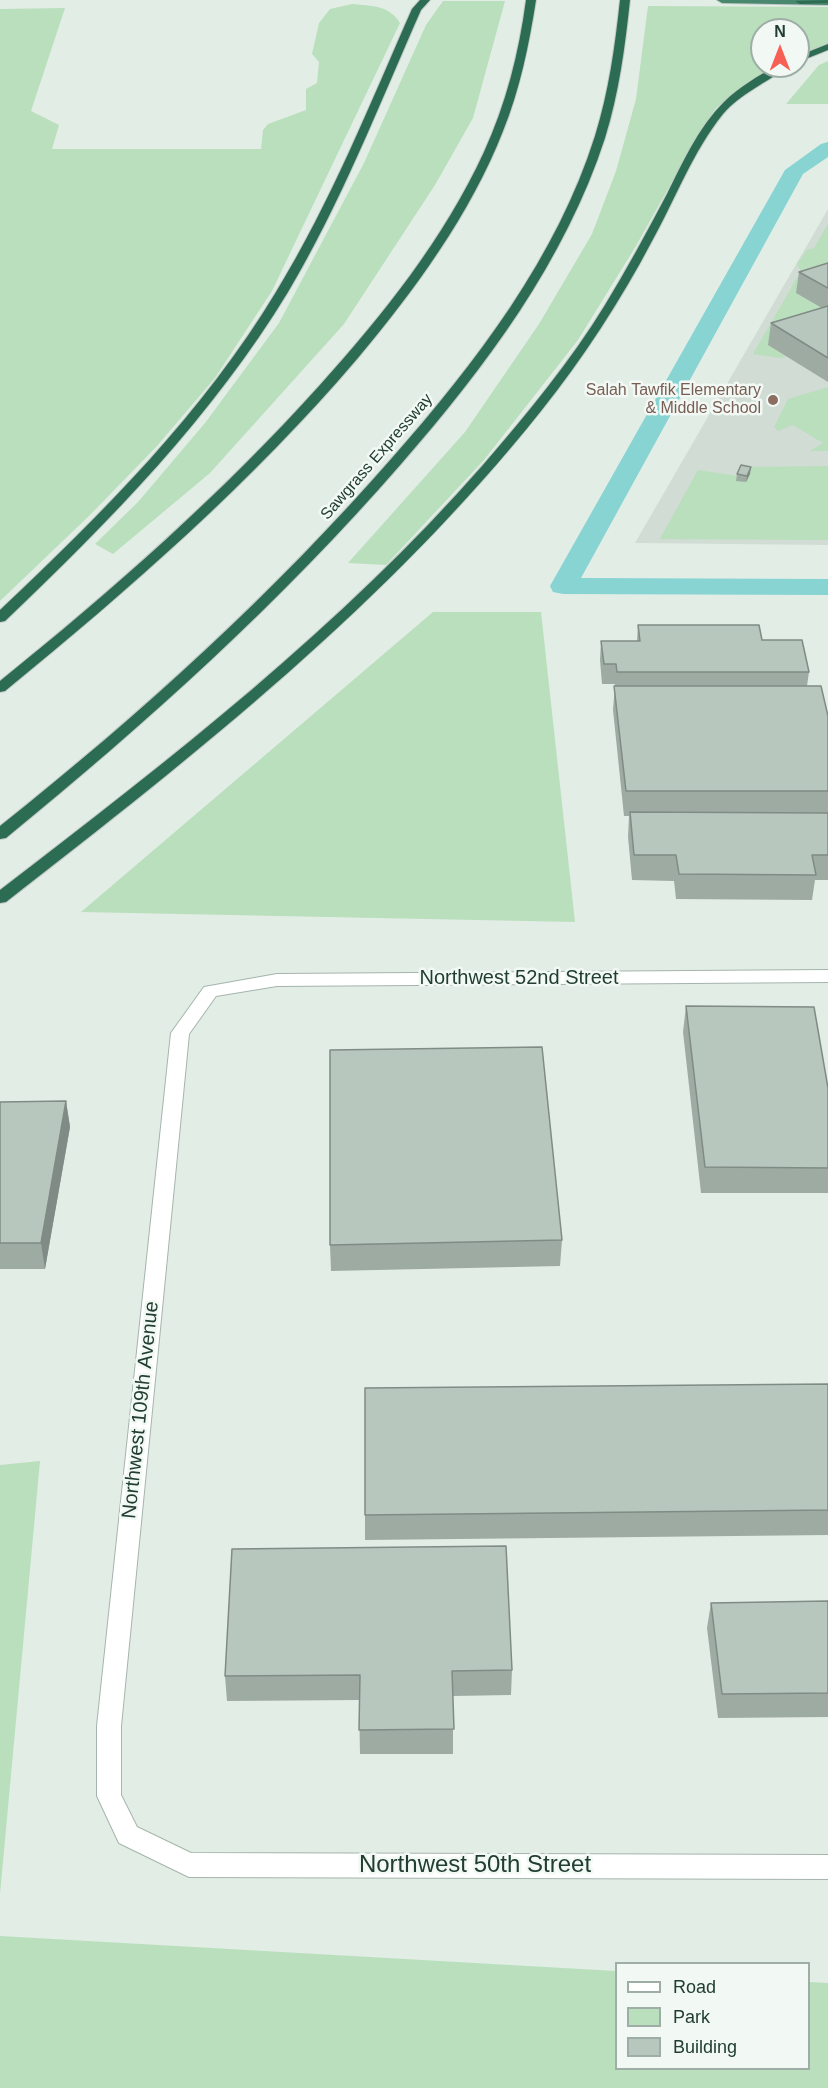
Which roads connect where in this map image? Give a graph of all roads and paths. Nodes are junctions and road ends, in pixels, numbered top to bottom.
1 (425, 0) edge
2 (531, 0) edge
3 (625, 0) edge
4 (722, 0) edge
5 (828, 1) edge
6 (828, 47) edge
7 (810, 54) edge
8 (763, 78) edge
9 (0, 618) edge
10 (0, 688) edge
11 (0, 834) edge
12 (0, 898) edge
13 (828, 976) edge
14 (210, 991) joint
15 (128, 1835) joint
16 (828, 1867) edge

1 - 9 highway
2 - 10 highway
3 - 11 highway, Sawgrass Expressway
4 - 5 highway
6 - 7 highway
8 - 12 highway
13 - 14 street, Northwest 52nd Street
14 - 15 street, Northwest 109th Avenue
15 - 16 street, Northwest 50th Street

